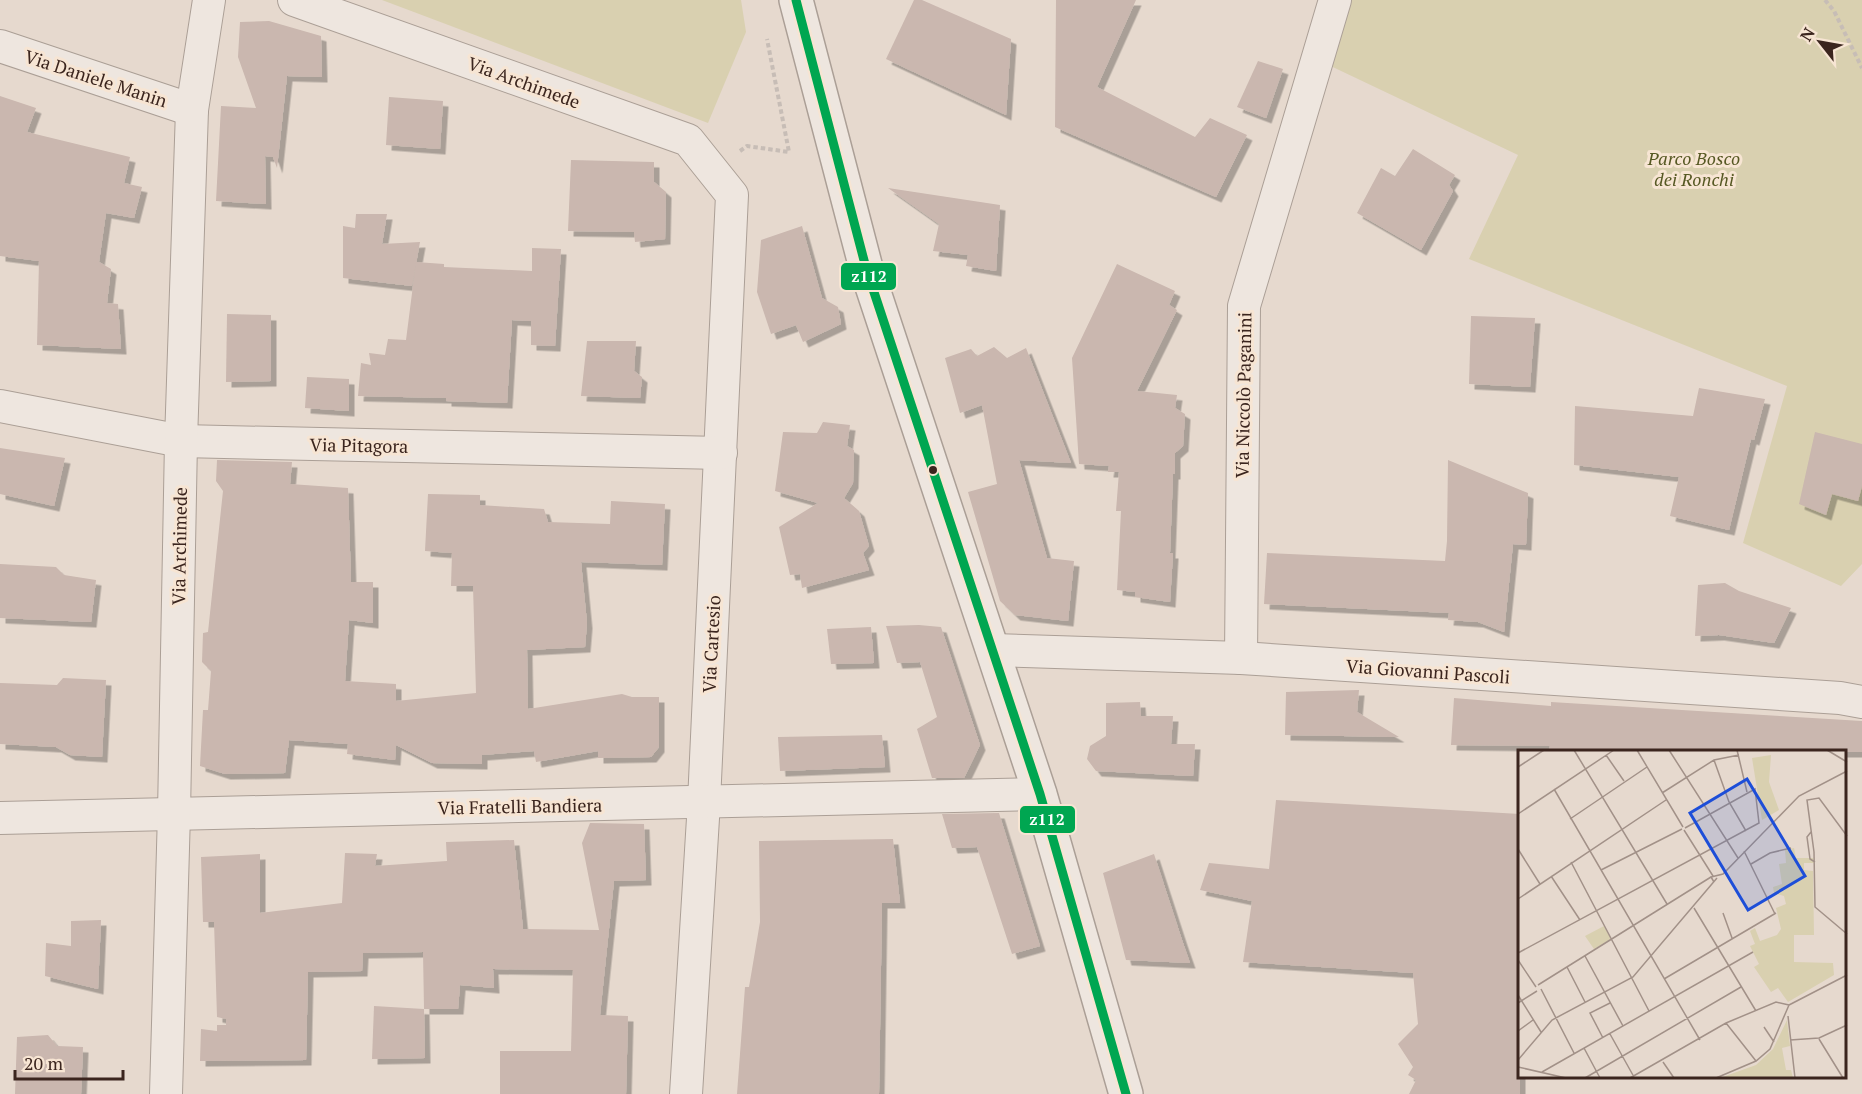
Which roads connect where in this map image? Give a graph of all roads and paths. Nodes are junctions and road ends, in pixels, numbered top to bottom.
1 (209, 0) edge
2 (294, 0) edge
3 (796, 0) edge
4 (1335, 0) edge
5 (1825, 0) edge
6 (766, 35) dead end
7 (0, 46) edge
8 (1862, 68) edge
9 (192, 110) junction
10 (723, 183) junction
11 (0, 406) edge
12 (181, 441) junction
13 (721, 453) junction
14 (993, 650) junction
15 (1241, 658) junction
16 (1862, 702) edge
17 (1040, 794) junction
18 (704, 802) junction
19 (174, 813) junction
20 (0, 818) edge
21 (166, 1094) edge
22 (686, 1094) edge
23 (1126, 1094) edge

1 - 9 street, Via Archimede
2 - 10 street, Via Archimede
3 - 14 street
4 - 15 street, Via Niccolò Paganini
5 - 8 path
6 - 10 path
7 - 9 street, Via Daniele Manin
9 - 12 street, Via Archimede
10 - 13 street, Via Cartesio
11 - 12 street, Via Pitagora
12 - 13 street, Via Pitagora
12 - 19 street, Via Archimede
13 - 18 street, Via Cartesio
14 - 15 street, Via Giovanni Pascoli
14 - 17 street
15 - 16 street, Via Giovanni Pascoli
17 - 18 street, Via Fratelli Bandiera
17 - 23 street
18 - 19 street, Via Fratelli Bandiera
18 - 22 street, Via Cartesio
19 - 20 street, Via Fratelli Bandiera
19 - 21 street, Via Archimede

